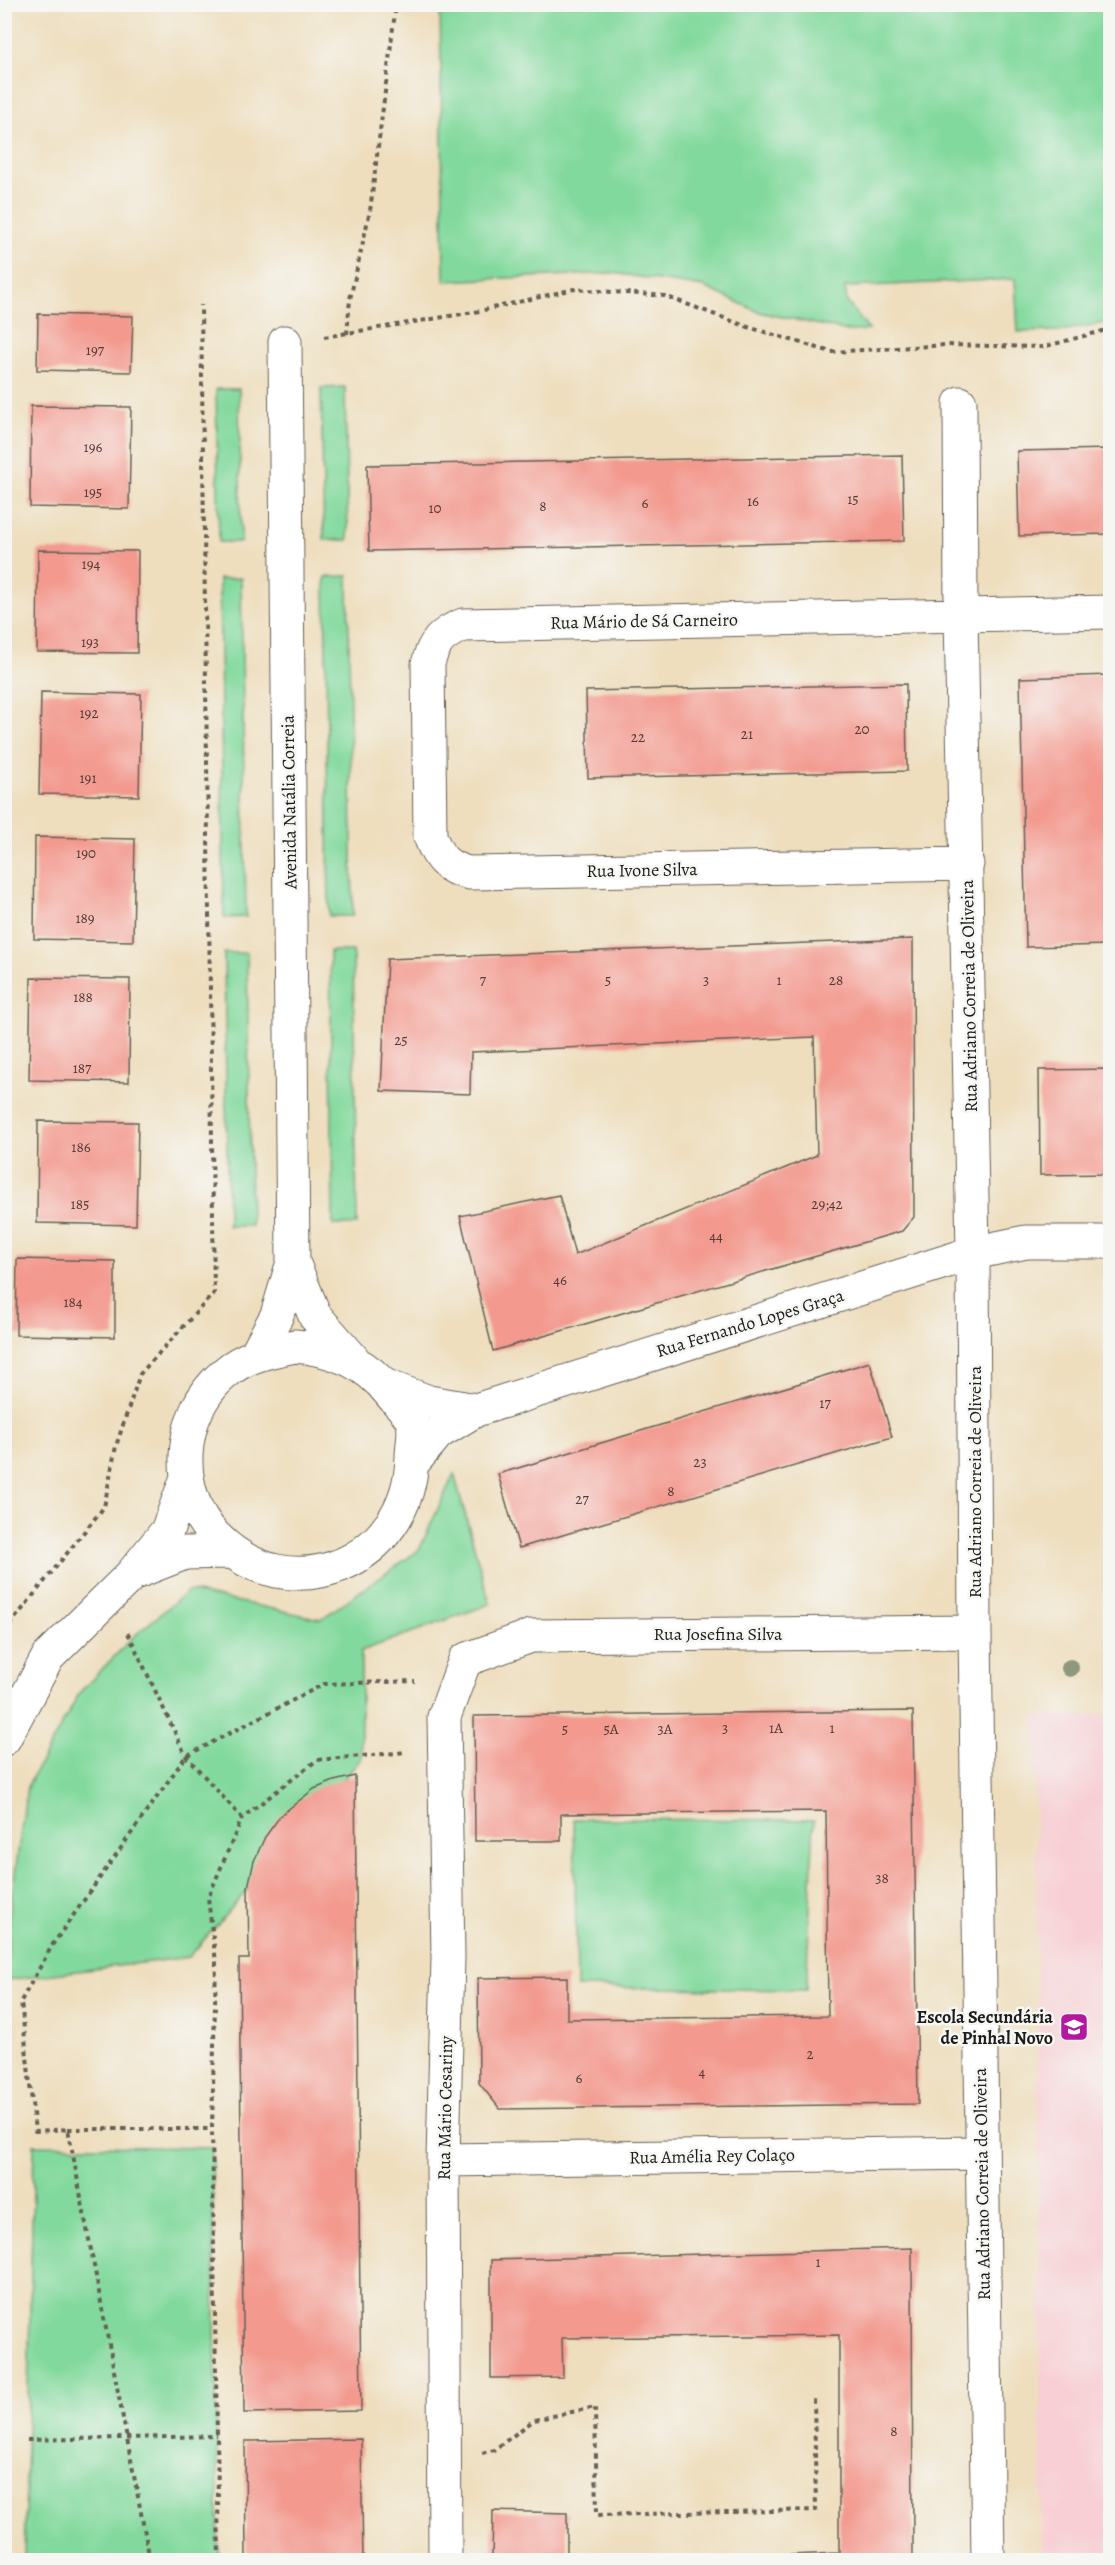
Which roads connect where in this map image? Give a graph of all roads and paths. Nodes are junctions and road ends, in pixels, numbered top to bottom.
1 (396, 4) edge
2 (201, 305) dead end
3 (1110, 329) edge
4 (347, 334) junction
5 (285, 342) joint
6 (960, 403) dead end
7 (1110, 612) edge
8 (961, 614) junction
9 (428, 743) joint
10 (967, 864) junction
11 (1110, 1242) edge
12 (974, 1253) junction
13 (293, 1262) junction
14 (256, 1354) junction
15 (356, 1362) junction
16 (384, 1385) junction
17 (476, 1410) junction
18 (412, 1464) junction
19 (186, 1480) junction
20 (231, 1552) junction
21 (120, 1585) junction
22 (4, 1632) edge
23 (975, 1632) junction
24 (461, 1670) junction
25 (4, 1739) edge
26 (445, 1748) junction
27 (186, 1755) junction
28 (242, 1818) junction
29 (68, 2129) junction
30 (212, 2129) junction
31 (982, 2152) junction
32 (443, 2160) junction
33 (814, 2397) dead end
34 (217, 2436) junction
35 (127, 2439) junction
36 (27, 2440) dead end
37 (444, 2463) junction
38 (150, 2560) edge
39 (219, 2560) edge
40 (445, 2560) edge
41 (988, 2560) edge

1 - 4 path
2 - 22 path
3 - 4 path
4 - 5 path
5 - 13 street, Avenida Natália Correia
6 - 8 street, Rua Adriano Correia de Oliveira
7 - 8 street, Rua Mário de Sá Carneiro
8 - 9 street, Rua Mário de Sá Carneiro
8 - 10 street, Rua Adriano Correia de Oliveira
9 - 10 street, Rua Ivone Silva
10 - 12 street, Rua Adriano Correia de Oliveira
11 - 12 street, Rua Fernando Lopes Graça
12 - 17 street, Rua Fernando Lopes Graça
12 - 23 street, Rua Adriano Correia de Oliveira
13 - 14 street, Avenida Natália Correia
13 - 15 street, Avenida Natália Correia
14 - 15 street
14 - 19 street
15 - 16 street
16 - 17 street
16 - 18 street
17 - 18 street, Rua Fernando Lopes Graça
18 - 20 street
19 - 20 street
19 - 21 street
20 - 21 street
21 - 25 street
21 - 27 path
23 - 24 street, Rua Josefina Silva
23 - 31 street, Rua Adriano Correia de Oliveira
24 - 26 street, Rua Mário Cesariny
24 - 27 path
26 - 28 path
26 - 32 street, Rua Mário Cesariny
27 - 28 path
27 - 29 path
28 - 30 path
29 - 30 path
29 - 35 path
30 - 34 path
31 - 32 street, Rua Amélia Rey Colaço
31 - 41 street, Rua Adriano Correia de Oliveira
32 - 37 street, Rua Mário Cesariny
33 - 37 path
34 - 35 path
34 - 39 path
35 - 36 path
35 - 38 path
37 - 40 street, Rua Mário Cesariny

